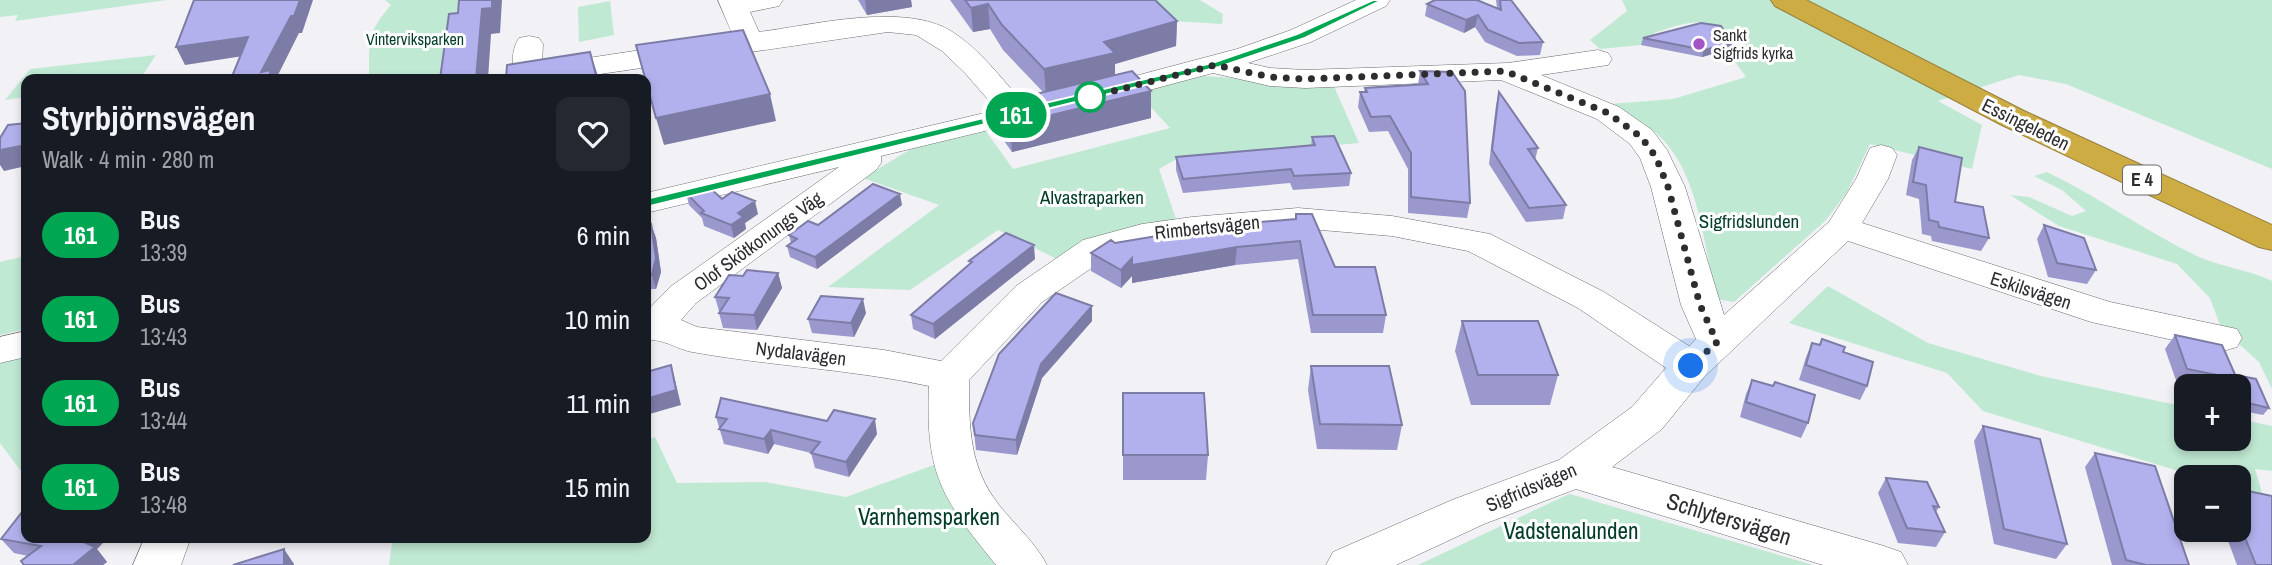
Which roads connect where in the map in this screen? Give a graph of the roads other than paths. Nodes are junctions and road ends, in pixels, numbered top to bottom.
1 (770, 0) edge
2 (1377, 0) edge
3 (1784, 0) edge
4 (1830, 0) edge
5 (733, 3) edge
6 (750, 42) junction
7 (529, 44) dead end
8 (1598, 59) dead end
9 (1215, 65) junction
10 (1505, 71) junction
11 (537, 74) edge
12 (546, 74) edge
13 (1017, 115) junction
14 (865, 152) junction
15 (1881, 155) dead end
16 (651, 202) edge
17 (2272, 210) edge
18 (1842, 228) junction
19 (2272, 239) edge
20 (651, 326) edge
21 (2223, 338) dead end
22 (21, 345) edge
23 (0, 349) edge
24 (1704, 354) junction
25 (948, 377) junction
26 (1574, 472) junction
27 (166, 543) edge
28 (157, 565) edge
29 (1023, 565) edge
30 (1350, 565) edge
31 (1884, 565) edge

1 - 5 street
2 - 9 street
3 - 19 highway, Essingeleden / E 4
4 - 17 highway, Essingeleden / E 4
5 - 6 street
6 - 12 street
6 - 13 street
7 - 11 street
8 - 10 street
9 - 10 street
9 - 13 street
10 - 24 street
13 - 14 street
14 - 16 street
14 - 20 street, Olof Skötkonungs Väg
15 - 18 street, Sigfridsvägen
18 - 21 street, Eskilsvägen
18 - 24 street, Sigfridsvägen
20 - 25 street, Nydalavägen
22 - 23 street
24 - 25 street, Rimbertsvägen
24 - 26 street, Sigfridsvägen
25 - 29 street
26 - 30 street, Sigfridsvägen
26 - 31 street, Schlytersvägen
27 - 28 street

